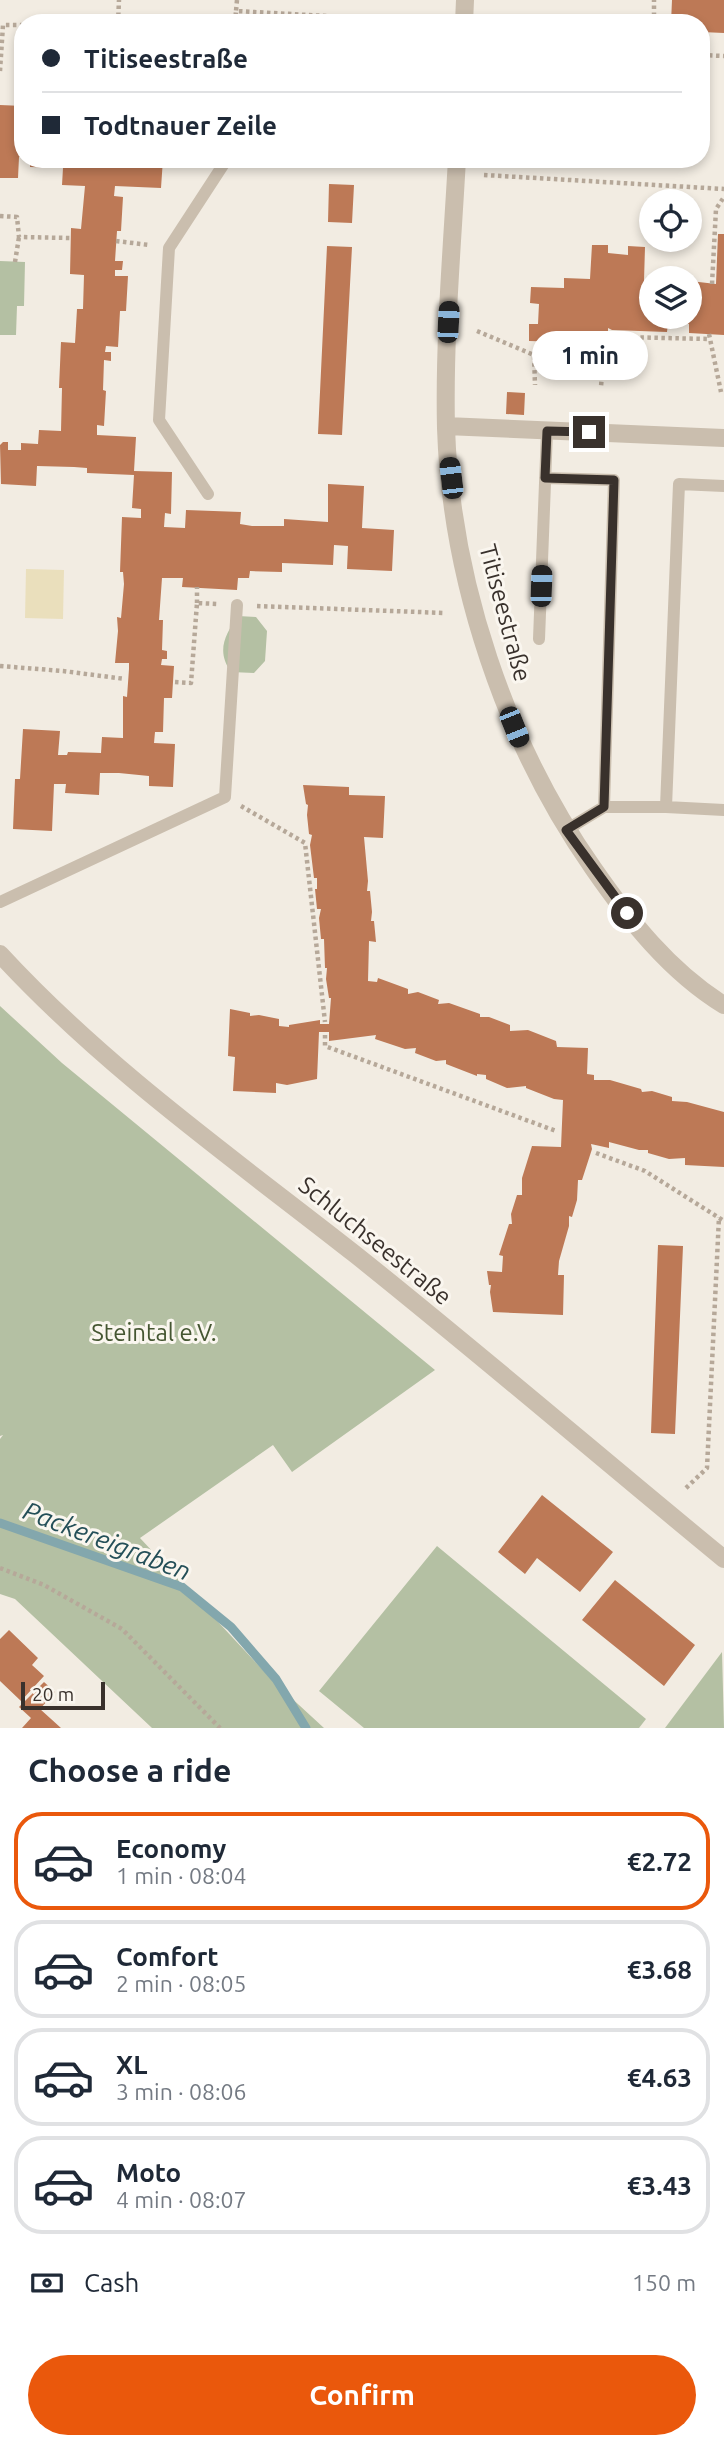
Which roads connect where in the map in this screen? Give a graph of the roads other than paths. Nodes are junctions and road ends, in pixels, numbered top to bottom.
1 (221, 168) edge
2 (457, 168) edge
3 (446, 426) junction
4 (547, 431) junction
5 (724, 438) edge
6 (545, 478) junction
7 (724, 486) edge
8 (208, 494) dead end
9 (237, 605) road end
10 (539, 639) dead end
11 (604, 807) junction
12 (666, 807) junction
13 (724, 810) edge
14 (566, 830) junction
15 (0, 902) edge
16 (0, 954) edge
17 (724, 1005) edge
18 (724, 1559) edge

1 - 8 lane
2 - 3 street, Titiseestraße
3 - 4 street
3 - 14 street, Titiseestraße
4 - 5 street
4 - 6 lane
6 - 10 lane
6 - 11 lane
7 - 12 lane
9 - 15 lane
11 - 12 lane
11 - 14 lane
12 - 13 lane
14 - 17 street, Titiseestraße
16 - 18 street, Schluchseestraße

